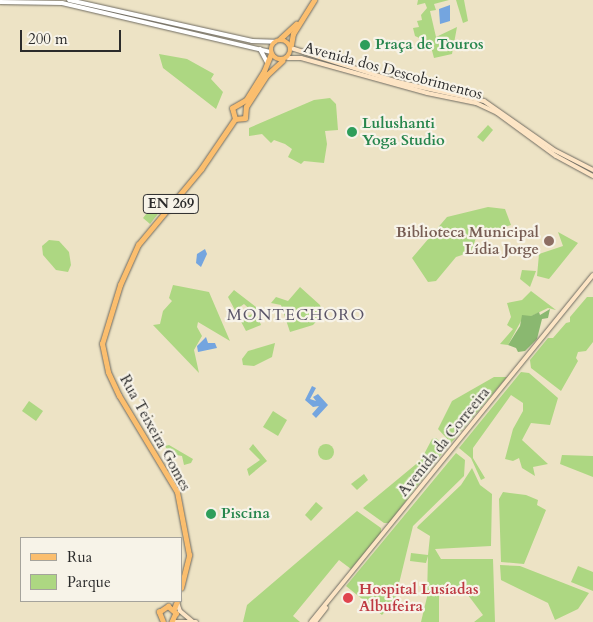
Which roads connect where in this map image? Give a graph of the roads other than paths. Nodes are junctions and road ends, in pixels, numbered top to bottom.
1 (69, 0) edge
2 (314, 0) edge
3 (0, 2) edge
4 (278, 41) junction
5 (256, 47) junction
6 (291, 47) junction
7 (271, 53) junction
8 (288, 58) junction
9 (282, 61) junction
10 (268, 64) junction
11 (239, 104) junction
12 (246, 107) junction
13 (235, 119) junction
14 (593, 170) edge
15 (593, 176) edge
16 (593, 277) edge
17 (182, 584) edge
18 (171, 602) edge
19 (177, 602) edge
20 (177, 602) edge
21 (165, 606) junction
22 (175, 611) junction
23 (162, 621) edge
24 (194, 621) edge
25 (172, 622) edge
26 (313, 622) edge

1 - 4 street
2 - 4 main road, EN 269
2 - 6 main road, EN 269
3 - 5 street
4 - 6 main road
4 - 7 main road, EN 269
5 - 7 street
5 - 10 street
6 - 8 main road, EN 269
6 - 14 main road, Avenida dos Descobrimentos
7 - 9 main road
7 - 10 main road, EN 269
8 - 9 main road, EN 269
8 - 15 main road, Avenida dos Descobrimentos
9 - 12 main road, EN 269
10 - 11 main road, EN 269
11 - 12 main road
11 - 13 main road, EN 269
12 - 13 main road, EN 269
13 - 17 main road, Rua Teixeira Gomes / EN 269
16 - 26 main road, Avenida da Correeira
18 - 21 main road
19 - 22 main road
20 - 24 main road
21 - 22 main road
21 - 23 main road
22 - 24 main road
22 - 25 main road
24 - 25 main road

